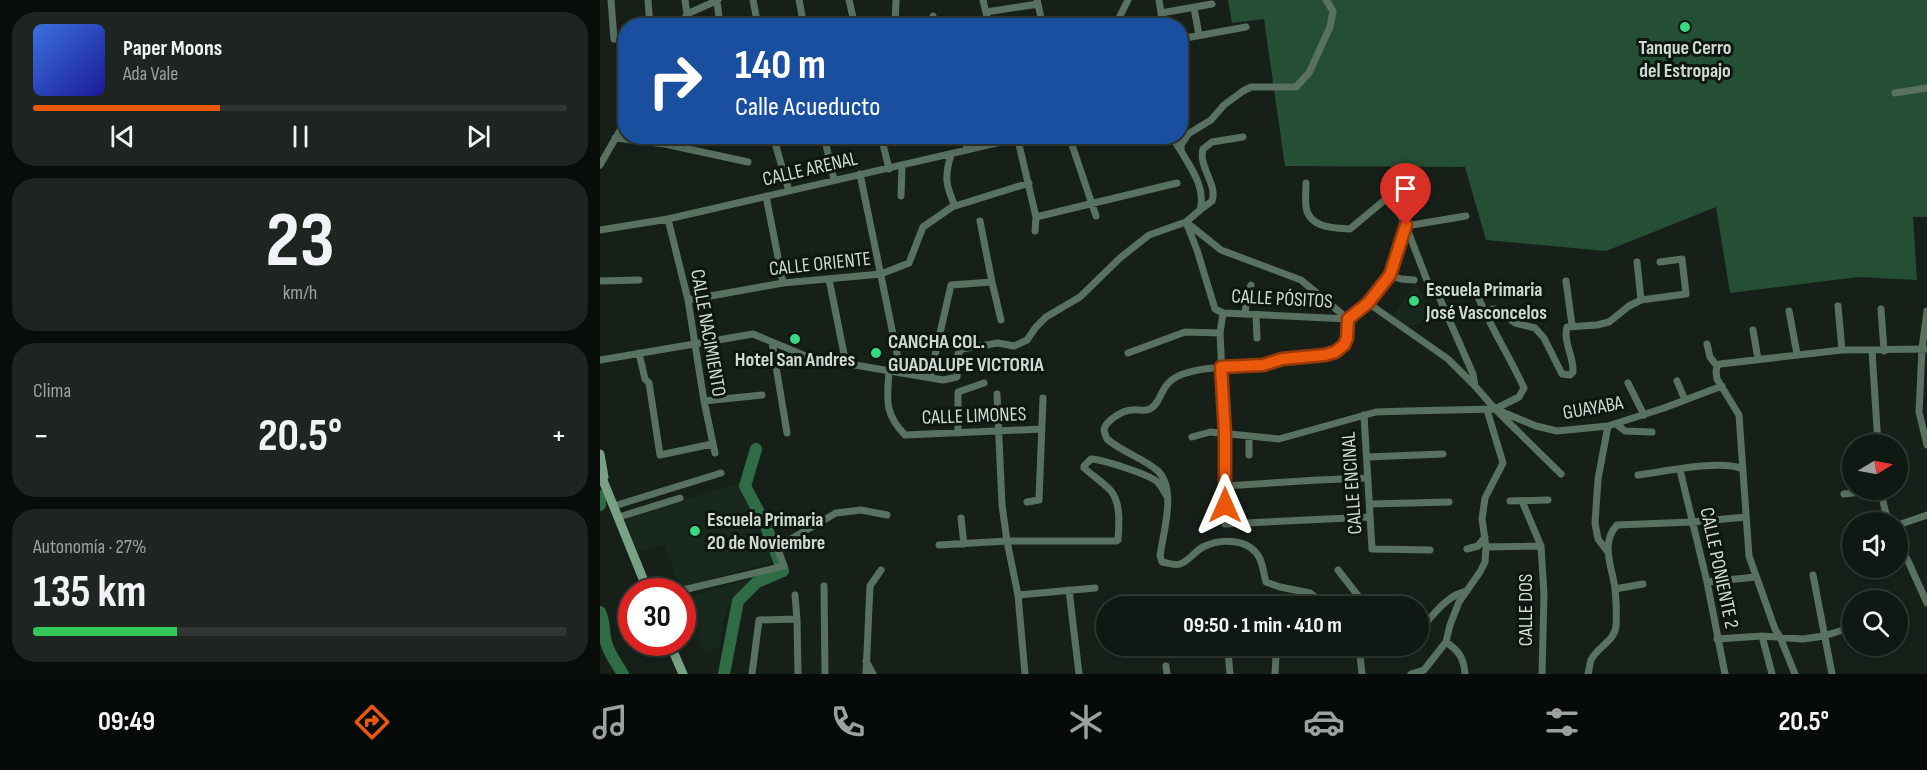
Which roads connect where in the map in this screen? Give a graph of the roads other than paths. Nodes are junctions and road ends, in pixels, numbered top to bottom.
1 (611, 0) edge
2 (648, 0) edge
3 (685, 0) edge
4 (717, 0) edge
5 (753, 0) edge
6 (799, 0) edge
7 (849, 0) edge
8 (896, 0) edge
9 (983, 0) edge
10 (1128, 0) edge
11 (1159, 0) edge
12 (1326, 0) edge
13 (1037, 2) edge
14 (1212, 4) dead end
15 (1194, 8) junction
16 (986, 12) junction
17 (1161, 13) junction
18 (687, 14) junction
19 (649, 18) edge
20 (685, 18) edge
21 (719, 18) edge
22 (756, 18) edge
23 (802, 18) edge
24 (853, 18) edge
25 (895, 18) edge
26 (987, 18) edge
27 (1041, 18) edge
28 (1119, 18) edge
29 (1162, 18) edge
30 (1246, 27) dead end
31 (1199, 35) junction
32 (1188, 37) edge
33 (618, 39) edge
34 (1927, 88) edge
35 (1895, 93) dead end
36 (618, 133) edge
37 (1188, 134) edge
38 (1242, 137) dead end
39 (615, 138) junction
40 (618, 138) edge
41 (657, 144) edge
42 (686, 144) edge
43 (775, 144) edge
44 (826, 144) edge
45 (883, 144) edge
46 (966, 144) edge
47 (990, 144) edge
48 (1019, 144) edge
49 (1072, 144) edge
50 (1176, 144) edge
51 (1182, 144) edge
52 (685, 148) junction
53 (967, 150) junction
54 (1181, 151) junction
55 (951, 155) junction
56 (748, 162) dead end
57 (600, 165) edge
58 (902, 166) junction
59 (889, 169) junction
60 (860, 174) junction
61 (834, 180) junction
62 (1029, 183) junction
63 (1177, 183) dead end
64 (1306, 183) dead end
65 (789, 191) junction
66 (766, 196) junction
67 (901, 196) dead end
68 (1092, 204) junction
69 (955, 206) junction
70 (1200, 210) junction
71 (1096, 216) dead end
72 (1466, 216) dead end
73 (1036, 217) junction
74 (668, 219) junction
75 (980, 221) dead end
76 (1186, 222) junction
77 (1406, 225) junction
78 (600, 230) edge
79 (1035, 231) dead end
80 (1637, 262) dead end
81 (1660, 262) dead end
82 (881, 274) junction
83 (1390, 275) junction
84 (829, 279) junction
85 (639, 280) dead end
86 (1413, 280) dead end
87 (1566, 280) dead end
88 (600, 281) edge
89 (992, 282) junction
90 (783, 283) junction
91 (1428, 283) dead end
92 (1251, 285) dead end
93 (1475, 289) dead end
94 (1440, 299) dead end
95 (688, 300) junction
96 (1641, 300) junction
97 (1368, 303) junction
98 (1838, 306) dead end
99 (1881, 309) dead end
100 (1483, 310) junction
101 (1789, 311) dead end
102 (1927, 311) edge
103 (1223, 313) junction
104 (1245, 314) junction
105 (1256, 315) junction
106 (1348, 319) junction
107 (1001, 320) dead end
108 (1572, 325) junction
109 (1753, 330) dead end
110 (1220, 333) junction
111 (1257, 338) dead end
112 (772, 342) junction
113 (694, 343) junction
114 (1707, 344) dead end
115 (1925, 349) edge
116 (1842, 351) junction
117 (1872, 351) junction
118 (1884, 351) junction
119 (1128, 353) dead end
120 (639, 354) junction
121 (1797, 354) junction
122 (1758, 359) junction
123 (600, 360) edge
124 (846, 364) junction
125 (1717, 366) junction
126 (1221, 367) junction
127 (889, 371) junction
128 (901, 373) junction
129 (930, 378) junction
130 (1677, 381) dead end
131 (984, 383) dead end
132 (1628, 383) dead end
133 (1475, 386) junction
134 (1722, 386) junction
135 (997, 394) dead end
136 (762, 395) dead end
137 (1043, 398) dead end
138 (1685, 400) junction
139 (704, 401) junction
140 (1491, 410) junction
141 (1364, 415) junction
142 (1644, 415) junction
143 (1616, 424) junction
144 (1608, 426) junction
145 (1042, 429) junction
146 (999, 432) junction
147 (1652, 432) dead end
148 (787, 433) dead end
149 (958, 433) junction
150 (1225, 434) junction
151 (1877, 434) edge
152 (1249, 436) junction
153 (1192, 437) dead end
154 (712, 444) junction
155 (1927, 445) edge
156 (715, 453) dead end
157 (1249, 454) dead end
158 (1443, 454) dead end
159 (1366, 457) junction
160 (600, 463) edge
161 (1743, 469) junction
162 (1680, 470) junction
163 (721, 473) dead end
164 (1560, 474) dead end
165 (1638, 475) dead end
166 (1368, 478) junction
167 (1226, 486) junction
168 (680, 498) dead end
169 (1168, 498) junction
170 (1548, 500) dead end
171 (1510, 501) dead end
172 (1522, 501) junction
173 (1027, 502) dead end
174 (1449, 502) dead end
175 (1370, 504) junction
176 (614, 506) junction
177 (1927, 514) edge
178 (887, 515) dead end
179 (619, 517) junction
180 (1370, 517) junction
181 (1746, 517) junction
182 (961, 518) dead end
183 (1908, 521) edge
184 (1692, 522) junction
185 (1485, 537) junction
186 (1007, 541) junction
187 (964, 544) junction
188 (939, 545) dead end
189 (1541, 546) junction
190 (1486, 547) junction
191 (1467, 549) dead end
192 (1430, 550) dead end
193 (1608, 551) junction
194 (1908, 561) edge
195 (880, 570) dead end
196 (1338, 570) dead end
197 (1813, 575) dead end
198 (1756, 577) junction
199 (643, 578) edge
200 (1707, 582) junction
201 (1643, 584) dead end
202 (824, 586) dead end
203 (696, 587) edge
204 (1095, 588) dead end
205 (1615, 589) junction
206 (1069, 590) junction
207 (1467, 591) junction
208 (795, 595) dead end
209 (1018, 595) junction
210 (1315, 596) edge
211 (1358, 596) edge
212 (1927, 603) edge
213 (797, 619) junction
214 (1429, 619) edge
215 (1842, 630) edge
216 (1762, 636) junction
217 (1824, 636) junction
218 (1780, 637) junction
219 (1717, 639) junction
220 (1446, 642) junction
221 (675, 656) edge
222 (1228, 656) edge
223 (1276, 656) dead end
224 (1360, 656) edge
225 (866, 661) junction
226 (1425, 672) edge
227 (683, 674) edge
228 (752, 674) edge
229 (798, 674) edge
230 (825, 674) edge
231 (866, 674) edge
232 (873, 674) edge
233 (1025, 674) edge
234 (1079, 674) edge
235 (1230, 674) edge
236 (1275, 674) edge
237 (1362, 674) edge
238 (1411, 674) edge
239 (1466, 674) edge
240 (1542, 674) edge
241 (1588, 674) edge
242 (1725, 674) edge
243 (1772, 674) edge
244 (1795, 674) edge
245 (1832, 674) edge

1 - 33 street
2 - 19 street
3 - 18 street
4 - 18 street
4 - 21 street
5 - 22 street
6 - 23 street
7 - 24 street
8 - 25 street
9 - 16 street
10 - 28 street
11 - 17 street
12 - 37 street
13 - 16 street
13 - 27 street
14 - 15 street
15 - 17 street
15 - 31 street
16 - 26 street
17 - 29 street
18 - 20 street
30 - 31 street
31 - 32 street
34 - 35 street
36 - 39 street
38 - 70 street
39 - 40 street
39 - 57 street
41 - 52 street
42 - 52 street
43 - 65 street
44 - 61 street
45 - 59 street
46 - 53 street
47 - 53 street, CALLE ARENAL
48 - 62 street
49 - 68 street
50 - 54 street
51 - 54 street
52 - 56 street
53 - 55 street, CALLE ARENAL
54 - 70 street
55 - 58 street, CALLE ARENAL
55 - 69 street
58 - 59 street, CALLE ARENAL
58 - 67 street
59 - 60 street, CALLE ARENAL
60 - 61 street, CALLE ARENAL
60 - 82 street
61 - 65 street, CALLE ARENAL
62 - 69 street, CALLE ORIENTE
62 - 73 street
63 - 68 street
64 - 77 street
65 - 66 street, CALLE ARENAL
66 - 74 street, CALLE ARENAL
66 - 90 street
68 - 71 street
68 - 73 street
69 - 82 street, CALLE ORIENTE
70 - 76 street
72 - 77 street
73 - 79 street
74 - 78 street, CALLE ARENAL
74 - 95 street, CALLE NACIMIENTO
75 - 89 street
76 - 103 street, CALLE PÓSITOS
76 - 106 street
76 - 129 street
77 - 83 street
77 - 91 street
80 - 96 street
81 - 96 street
82 - 84 street, CALLE ORIENTE
82 - 128 street
83 - 86 street
83 - 97 street
84 - 90 street, CALLE ORIENTE
84 - 124 street
85 - 88 street
87 - 108 street
89 - 107 street
89 - 129 street
90 - 95 street, CALLE ORIENTE
92 - 104 street
93 - 100 street
94 - 133 street
95 - 113 street, CALLE NACIMIENTO
96 - 108 street
97 - 106 street
97 - 133 street
98 - 116 street
99 - 118 street
100 - 108 street
100 - 140 street
101 - 121 street
102 - 115 street
103 - 104 street, CALLE PÓSITOS
103 - 110 street
104 - 105 street, CALLE PÓSITOS
105 - 106 street, CALLE PÓSITOS
105 - 111 street
106 - 126 street
109 - 122 street
110 - 119 street
110 - 126 street
112 - 113 street
112 - 124 street
112 - 148 street
113 - 120 street
113 - 139 street, CALLE NACIMIENTO
114 - 125 street
115 - 118 street
115 - 155 street
116 - 117 street
116 - 121 street
117 - 118 street
117 - 151 street
120 - 123 street
120 - 154 street
121 - 122 street
122 - 125 street
124 - 127 street
125 - 134 street
126 - 150 street
126 - 169 street
127 - 128 street
127 - 149 street, CALLE LIMONES
128 - 129 street
130 - 138 street
131 - 149 street
132 - 142 street
133 - 140 street
134 - 138 street, GUAYABA
134 - 161 street
135 - 146 street
136 - 139 street
137 - 145 street
138 - 142 street, GUAYABA
139 - 154 street, CALLE NACIMIENTO
140 - 141 street
140 - 144 street, GUAYABA
140 - 164 street
140 - 185 street
141 - 152 street
141 - 159 street, CALLE ENCINAL
142 - 143 street, GUAYABA
143 - 144 street, GUAYABA
143 - 147 street
144 - 193 street
145 - 146 street, CALLE LIMONES
145 - 173 street
146 - 149 street, CALLE LIMONES
146 - 186 street
150 - 152 street
150 - 153 street
150 - 167 street
152 - 157 street
154 - 156 street, CALLE NACIMIENTO
158 - 159 street
159 - 166 street, CALLE ENCINAL
160 - 176 main road
161 - 162 street
161 - 181 street
162 - 165 street
162 - 184 street, CALLE PONIENTE 2
163 - 176 street
166 - 167 street
166 - 175 street, CALLE ENCINAL
167 - 180 street
168 - 179 street
169 - 186 street
169 - 210 street
170 - 172 street
171 - 172 street
172 - 189 street, CALLE DOS
174 - 175 street
175 - 180 street, CALLE ENCINAL
176 - 179 main road
177 - 183 street
178 - 203 street
179 - 199 main road
180 - 192 street, CALLE ENCINAL
181 - 184 street
181 - 198 street
182 - 187 street
184 - 193 street
184 - 200 street, CALLE PONIENTE 2
185 - 190 street
185 - 191 street
186 - 187 street
186 - 209 street
187 - 188 street
189 - 190 street
189 - 240 street, CALLE DOS
190 - 207 street
193 - 205 street
194 - 212 street
195 - 225 street
196 - 211 street
197 - 217 street
198 - 200 street
198 - 218 street
200 - 219 street, CALLE PONIENTE 2
201 - 205 street
202 - 230 street
204 - 206 street
205 - 241 street
206 - 209 street
206 - 234 street
207 - 214 street
207 - 220 street
208 - 213 street
209 - 233 street
213 - 228 street
213 - 229 street
215 - 217 street
216 - 218 street
216 - 219 street
216 - 243 street
217 - 218 street
217 - 245 street
218 - 244 street
219 - 242 street, CALLE PONIENTE 2
220 - 226 street
220 - 239 street
221 - 227 main road
222 - 235 street
223 - 236 street
224 - 237 street
225 - 231 street
225 - 232 street
226 - 238 street

